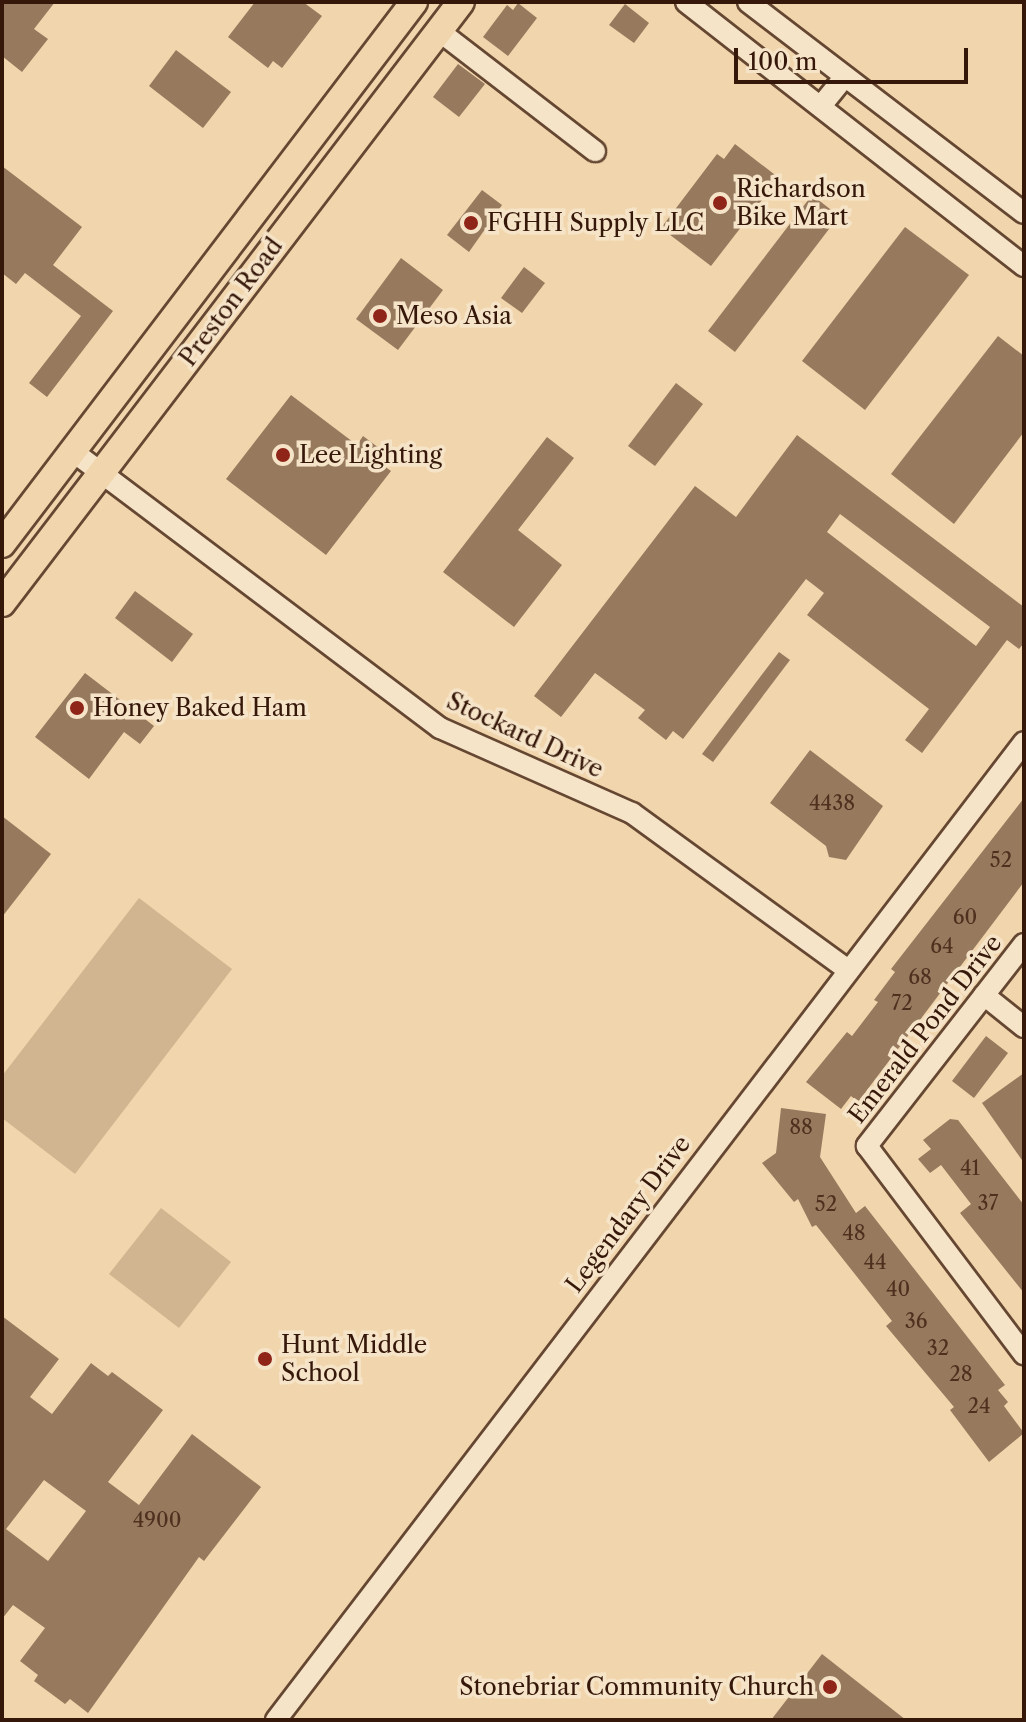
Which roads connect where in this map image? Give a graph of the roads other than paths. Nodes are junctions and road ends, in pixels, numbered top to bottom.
1 (414, 2) edge
2 (461, 2) edge
3 (686, 2) edge
4 (748, 2) edge
5 (439, 31) junction
6 (845, 76) junction
7 (821, 106) junction
8 (595, 151) dead end
9 (1024, 213) edge
10 (1024, 266) edge
11 (71, 450) junction
12 (103, 471) junction
13 (2, 544) edge
14 (2, 603) edge
15 (1020, 756) edge
16 (1024, 944) edge
17 (848, 970) junction
18 (984, 995) junction
19 (1024, 1027) edge
20 (1024, 1354) edge
21 (276, 1720) edge

1 - 11 main road, Preston Road
2 - 5 main road, Preston Road
3 - 7 street
4 - 6 street
5 - 8 street
5 - 12 main road, Preston Road
6 - 7 street
6 - 9 street
7 - 10 street
11 - 12 street, Stockard Drive
11 - 13 main road, Preston Road
12 - 14 main road, Preston Road
12 - 17 street, Stockard Drive
15 - 17 street, Legendary Drive
16 - 18 street, Emerald Pond Drive
17 - 21 street, Legendary Drive
18 - 19 street
18 - 20 street, Emerald Pond Drive

